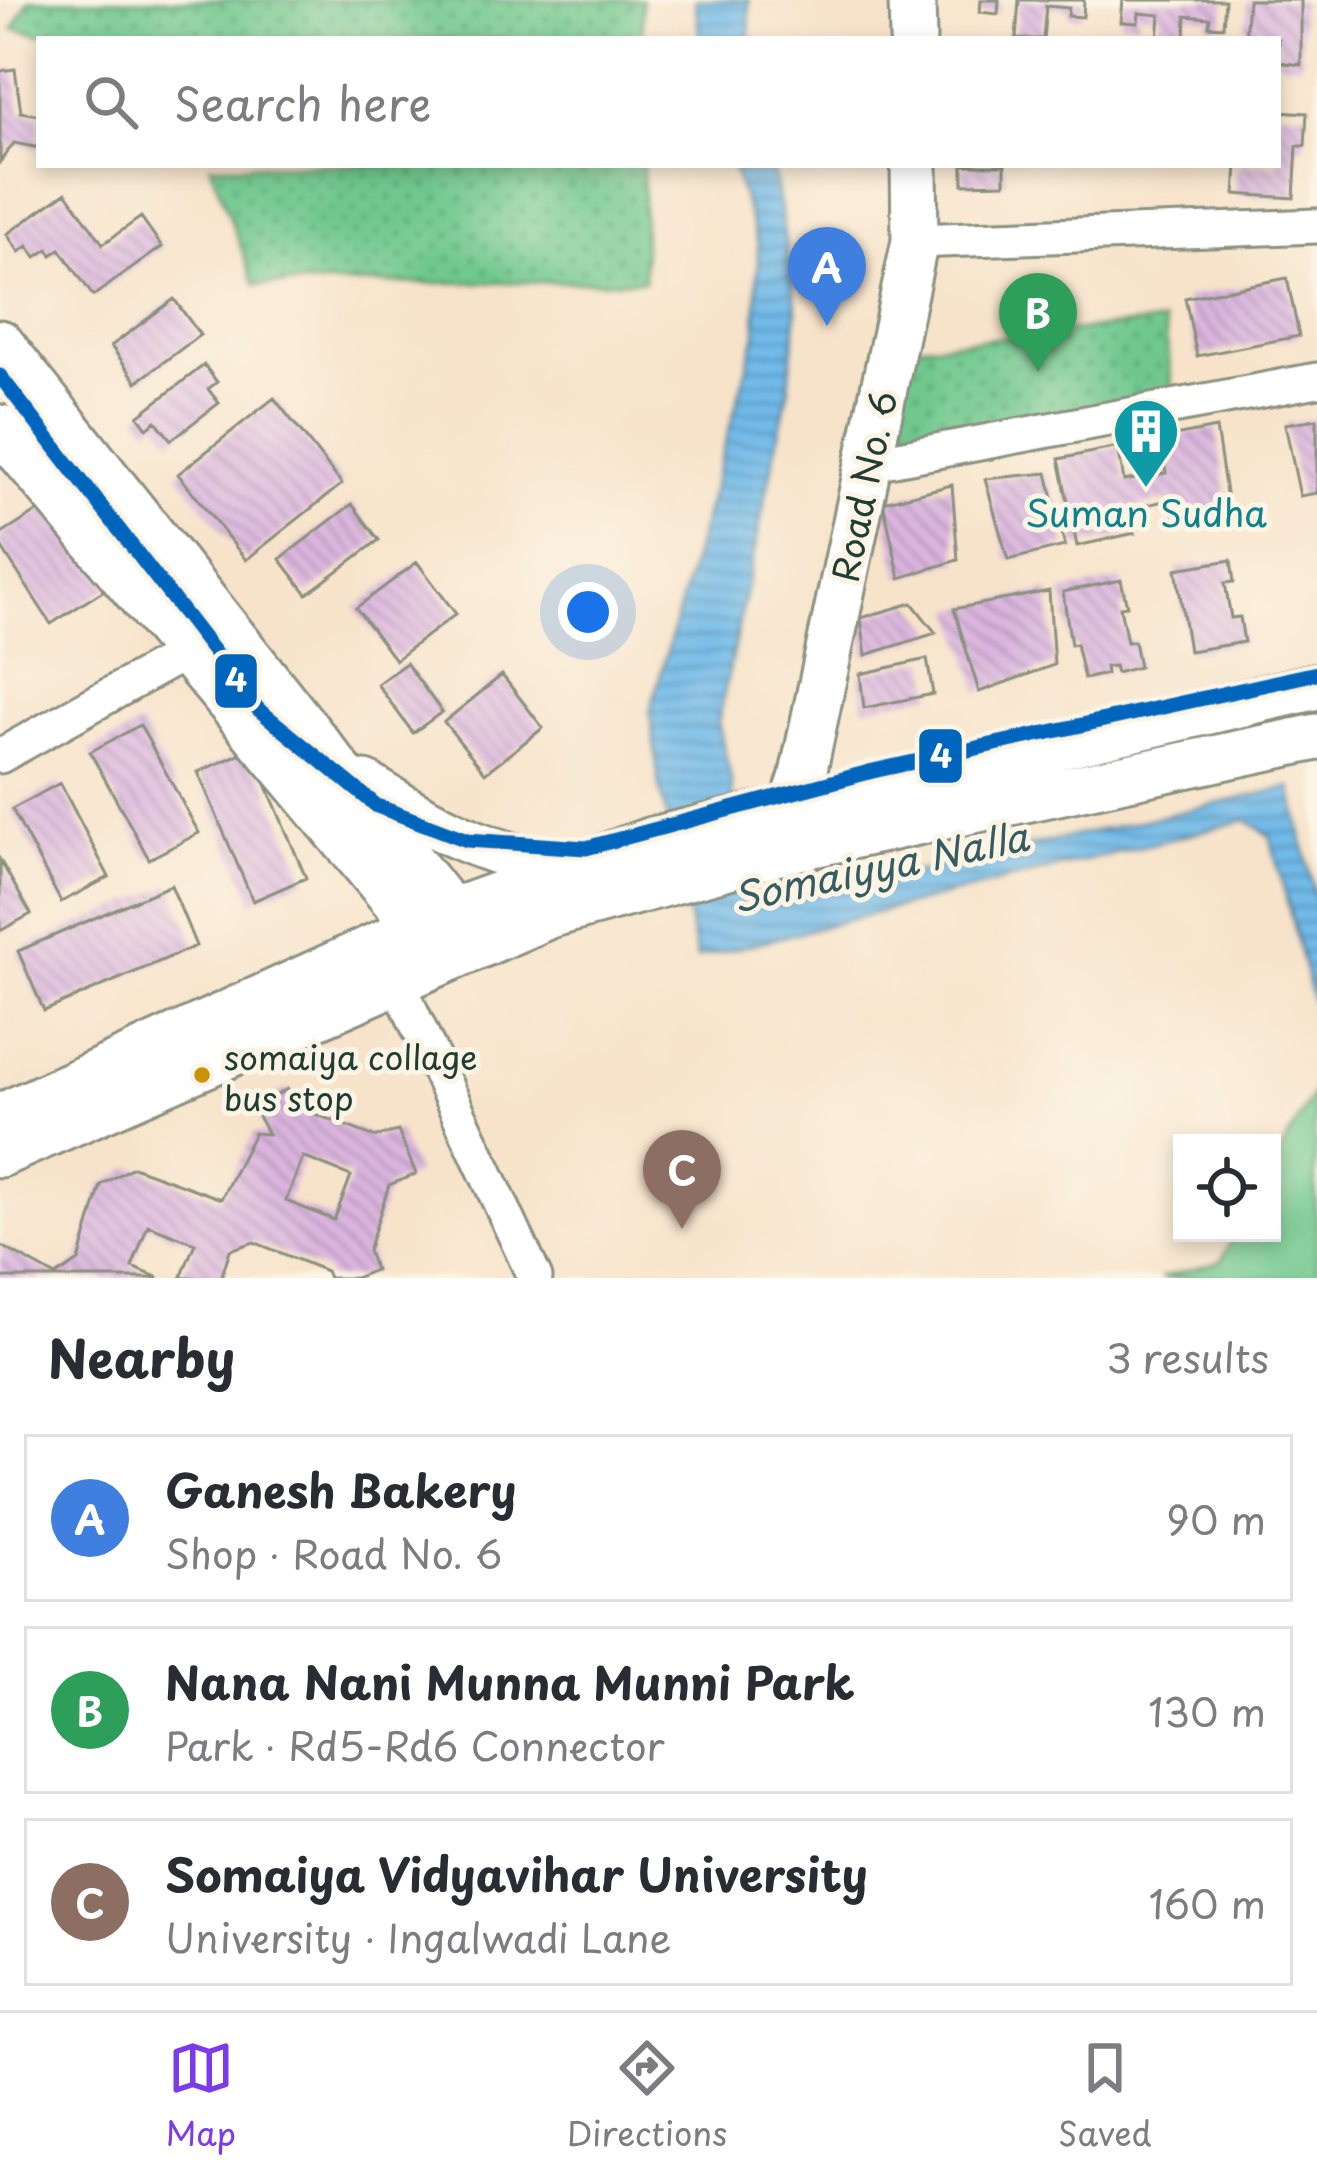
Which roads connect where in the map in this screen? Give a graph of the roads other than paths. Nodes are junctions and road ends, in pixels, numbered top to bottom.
1 (912, 0) edge
2 (913, 36) edge
3 (914, 168) edge
4 (1317, 226) edge
5 (915, 241) junction
6 (0, 343) edge
7 (1317, 380) edge
8 (0, 428) edge
9 (867, 464) junction
10 (233, 628) junction
11 (188, 651) junction
12 (1317, 686) edge
13 (1317, 737) edge
14 (0, 756) edge
15 (337, 767) junction
16 (767, 826) junction
17 (657, 862) junction
18 (578, 867) junction
19 (423, 946) junction
20 (17, 1107) edge
21 (0, 1154) edge
22 (535, 1278) edge

1 - 2 street
3 - 5 street, Road No. 6
4 - 5 street
5 - 9 street, Road No. 6
6 - 10 street
7 - 9 street
8 - 11 street
9 - 16 street, Road No. 6
10 - 11 street
10 - 15 street
11 - 14 street
11 - 19 street
12 - 16 street
13 - 16 street
15 - 18 street
15 - 19 street
16 - 17 street
17 - 18 street
17 - 19 street
18 - 19 street
19 - 20 street
19 - 22 street
20 - 21 street

